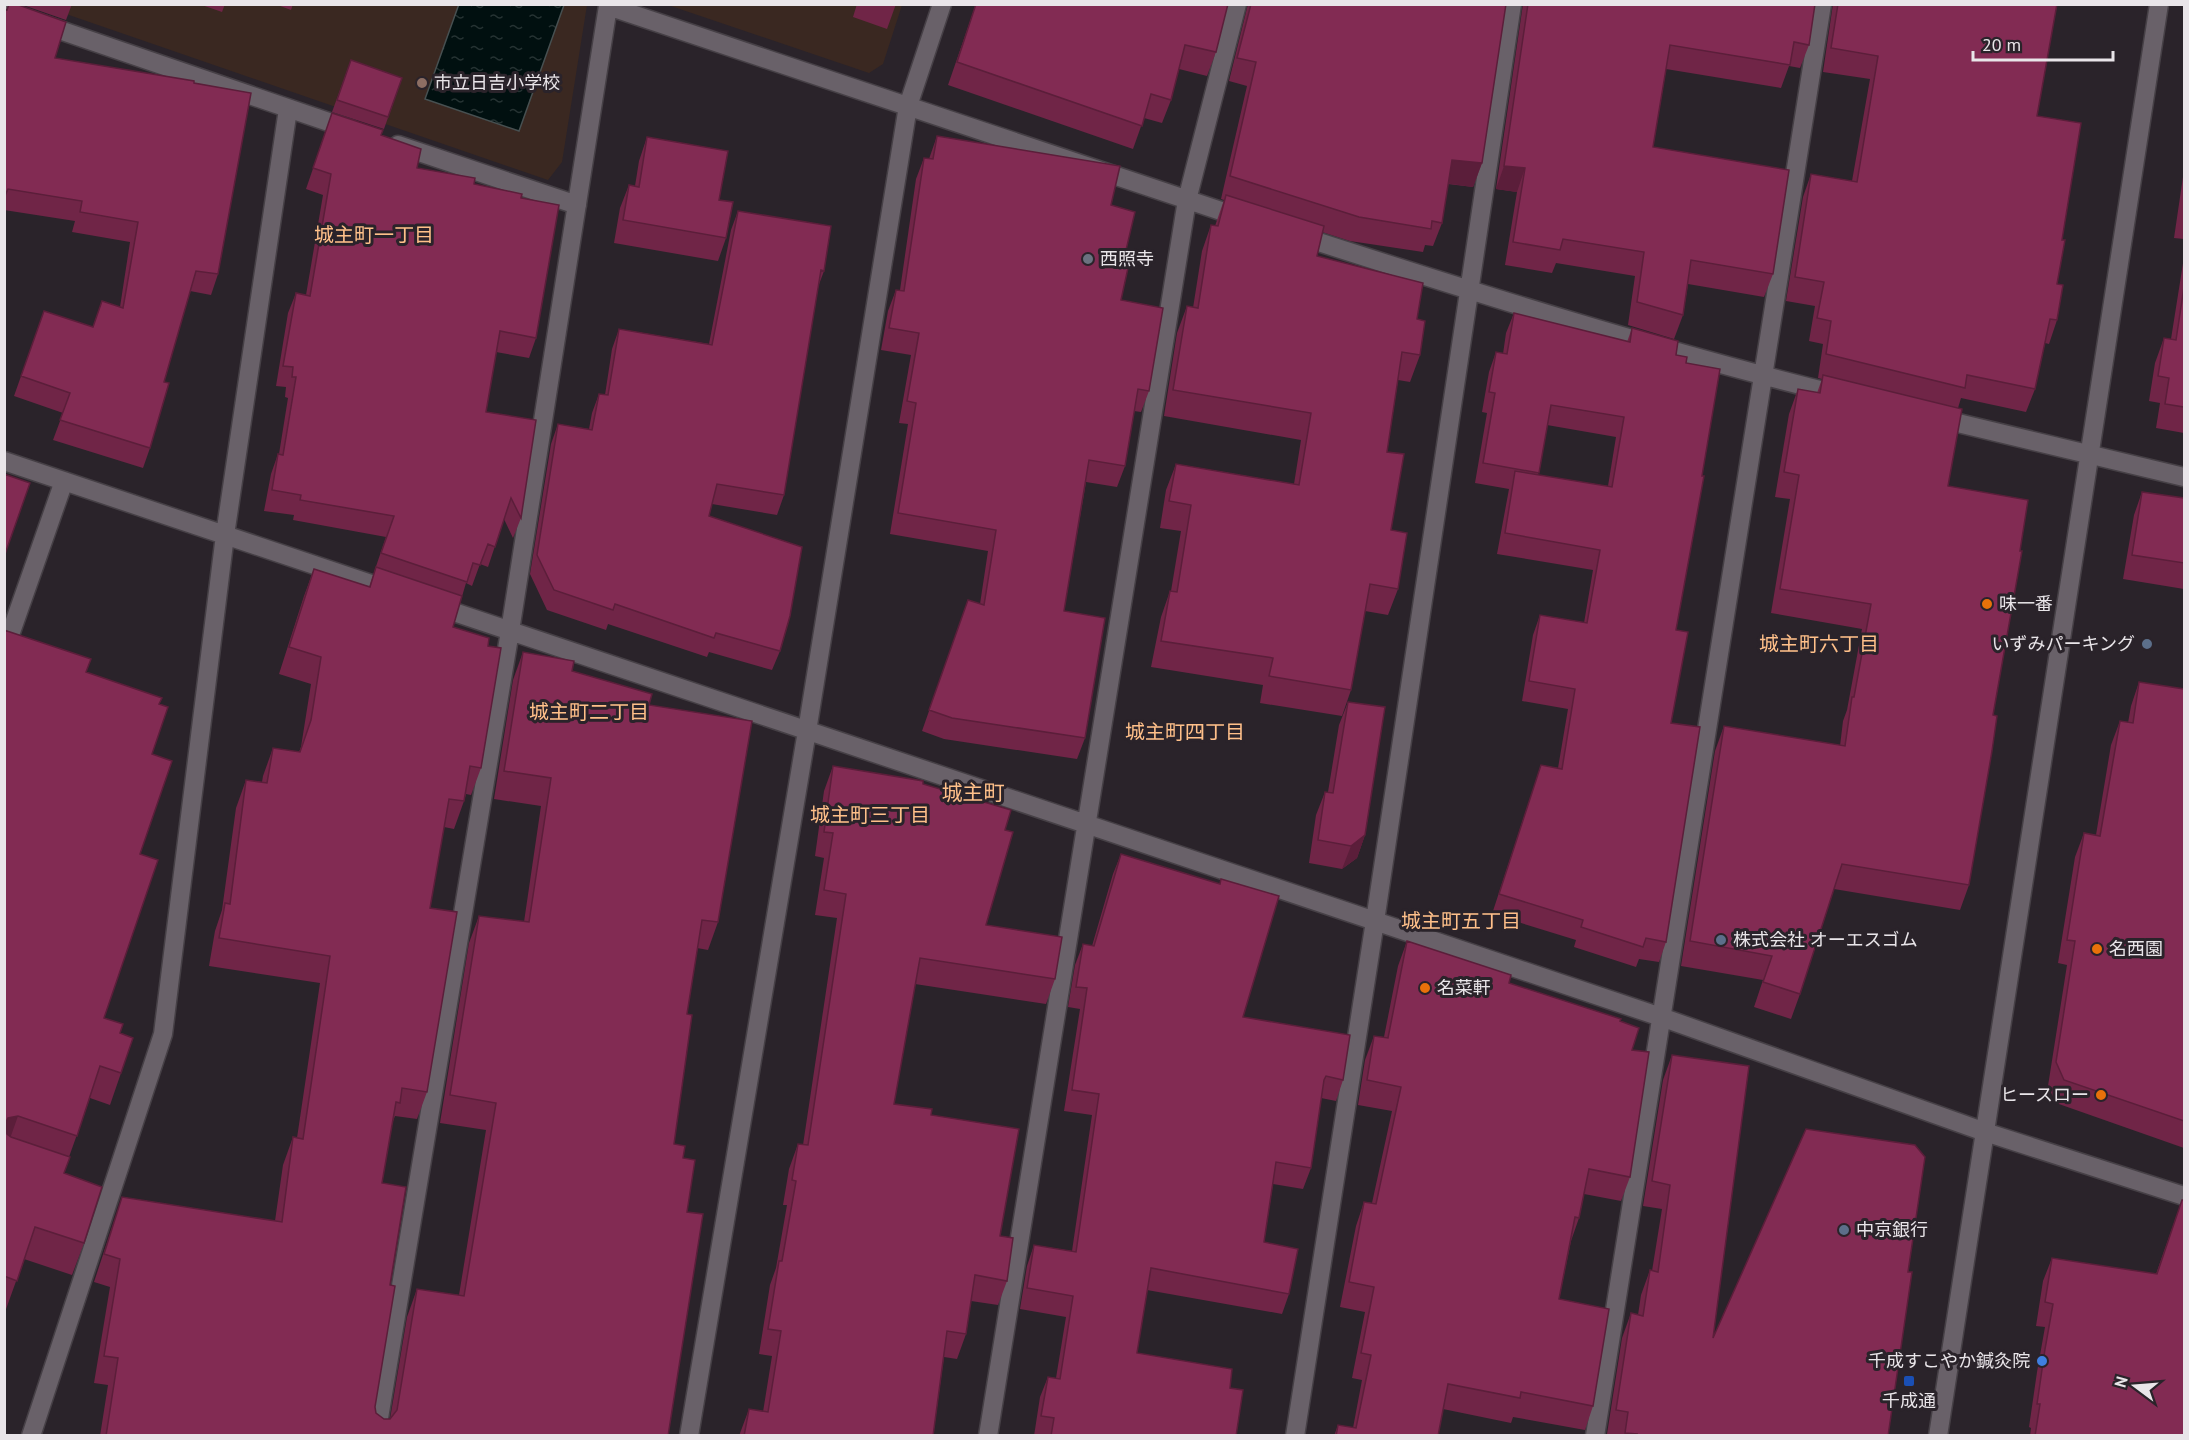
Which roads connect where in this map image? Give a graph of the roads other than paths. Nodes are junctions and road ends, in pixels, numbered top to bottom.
1 (942, 4) edge
2 (1237, 4) edge
3 (1512, 4) edge
4 (1822, 4) edge
5 (2159, 4) edge
6 (4, 11) edge
7 (909, 106) junction
8 (288, 109) junction
9 (1187, 200) junction
10 (577, 205) junction
11 (1255, 222) edge
12 (1278, 229) edge
13 (1470, 291) junction
14 (1763, 376) junction
15 (1853, 398) edge
16 (1921, 414) edge
17 (2090, 455) junction
18 (4, 461) edge
19 (2184, 477) edge
20 (64, 481) junction
21 (225, 535) junction
22 (510, 631) junction
23 (4, 652) edge
24 (807, 731) junction
25 (1087, 824) junction
26 (1375, 921) junction
27 (1661, 1017) junction
28 (1985, 1132) junction
29 (89, 1187) edge
30 (110, 1194) junction
31 (2184, 1196) edge
32 (31, 1436) edge
33 (376, 1436) edge
34 (689, 1436) edge
35 (988, 1436) edge
36 (1295, 1436) edge
37 (1594, 1436) edge
38 (1938, 1436) edge

1 - 7 street
2 - 9 street
3 - 13 street
4 - 14 street
5 - 17 street
6 - 8 street
7 - 9 street
7 - 10 street
7 - 24 street
8 - 10 street
8 - 21 street
9 - 11 street
9 - 25 street
10 - 22 street
12 - 13 street
13 - 14 street
13 - 26 street
14 - 15 street
14 - 27 street
16 - 17 street
17 - 19 street
17 - 28 street
18 - 20 street
20 - 21 street
20 - 23 street
21 - 22 street
21 - 30 street
22 - 24 street
22 - 33 street
24 - 25 street
24 - 34 street
25 - 26 street
25 - 35 street
26 - 27 street
26 - 36 street
27 - 28 street
27 - 37 street
28 - 31 street
28 - 38 street
29 - 30 street
30 - 32 street

